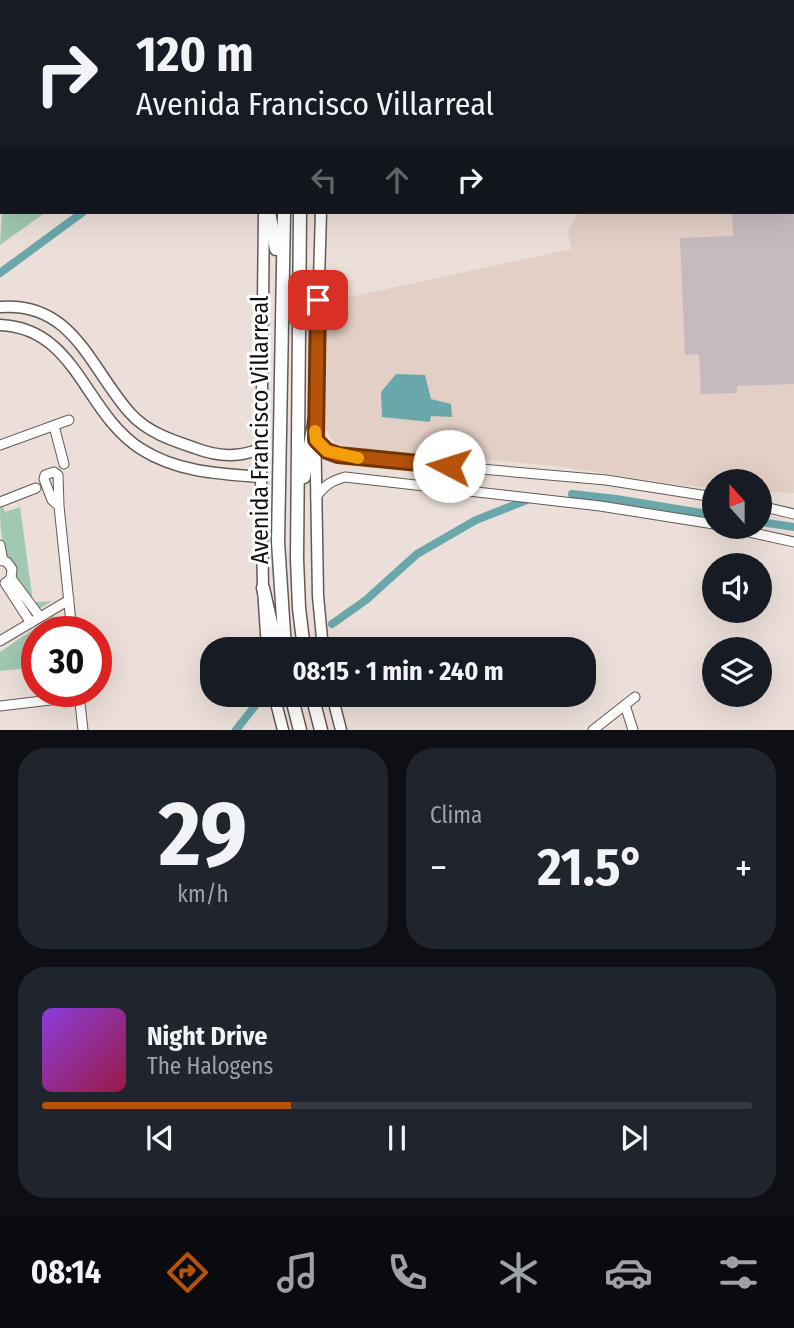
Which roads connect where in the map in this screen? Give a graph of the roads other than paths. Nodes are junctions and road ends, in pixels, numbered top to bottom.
1 (267, 214) edge
2 (267, 214) edge
3 (284, 214) edge
4 (300, 214) edge
5 (320, 214) edge
6 (282, 290) junction
7 (0, 307) edge
8 (0, 325) edge
9 (315, 418) junction
10 (69, 420) dead end
11 (54, 426) junction
12 (316, 440) junction
13 (0, 444) edge
14 (262, 448) junction
15 (64, 464) dead end
16 (261, 477) junction
17 (36, 488) dead end
18 (702, 495) edge
19 (316, 497) junction
20 (0, 502) edge
21 (59, 506) dead end
22 (299, 509) junction
23 (772, 509) edge
24 (794, 514) edge
25 (702, 522) edge
26 (772, 537) edge
27 (794, 542) edge
28 (0, 545) edge
29 (2, 560) edge
30 (5, 582) edge
31 (263, 588) junction
32 (69, 600) junction
33 (27, 616) edge
34 (39, 616) edge
35 (42, 616) edge
36 (70, 616) edge
37 (21, 629) edge
38 (266, 637) edge
39 (275, 637) edge
40 (284, 637) edge
41 (303, 637) edge
42 (322, 637) edge
43 (0, 641) edge
44 (635, 697) dead end
45 (625, 705) junction
46 (0, 706) edge
47 (277, 707) edge
48 (294, 707) edge
49 (315, 707) edge
50 (335, 707) edge
51 (83, 730) edge
52 (283, 730) edge
53 (300, 730) edge
54 (321, 730) edge
55 (341, 730) edge
56 (593, 730) edge
57 (633, 730) edge

1 - 6 highway
2 - 14 main road, Avenida Francisco Villarreal
3 - 6 highway, Avenida Francisco Villarreal
4 - 22 highway, Avenida Francisco Villarreal
5 - 9 main road
6 - 40 highway, Avenida Francisco Villarreal
7 - 14 main road
8 - 16 main road
9 - 12 main road
9 - 22 highway
10 - 11 street
11 - 13 street
11 - 15 street
12 - 18 street
12 - 19 main road
14 - 16 main road, Avenida Francisco Villarreal
16 - 31 main road, Avenida Francisco Villarreal
17 - 20 street
19 - 25 street
19 - 42 main road
21 - 32 street
22 - 41 highway, Avenida Francisco Villarreal
23 - 24 street
26 - 27 street
28 - 29 street
29 - 30 street
30 - 33 street
30 - 34 street
31 - 38 main road, Avenida Francisco Villarreal
31 - 39 highway
32 - 35 street
32 - 36 street
37 - 43 street
44 - 45 street
45 - 56 street
45 - 57 street
46 - 51 street
47 - 52 main road
48 - 53 highway
49 - 54 highway
50 - 55 main road

